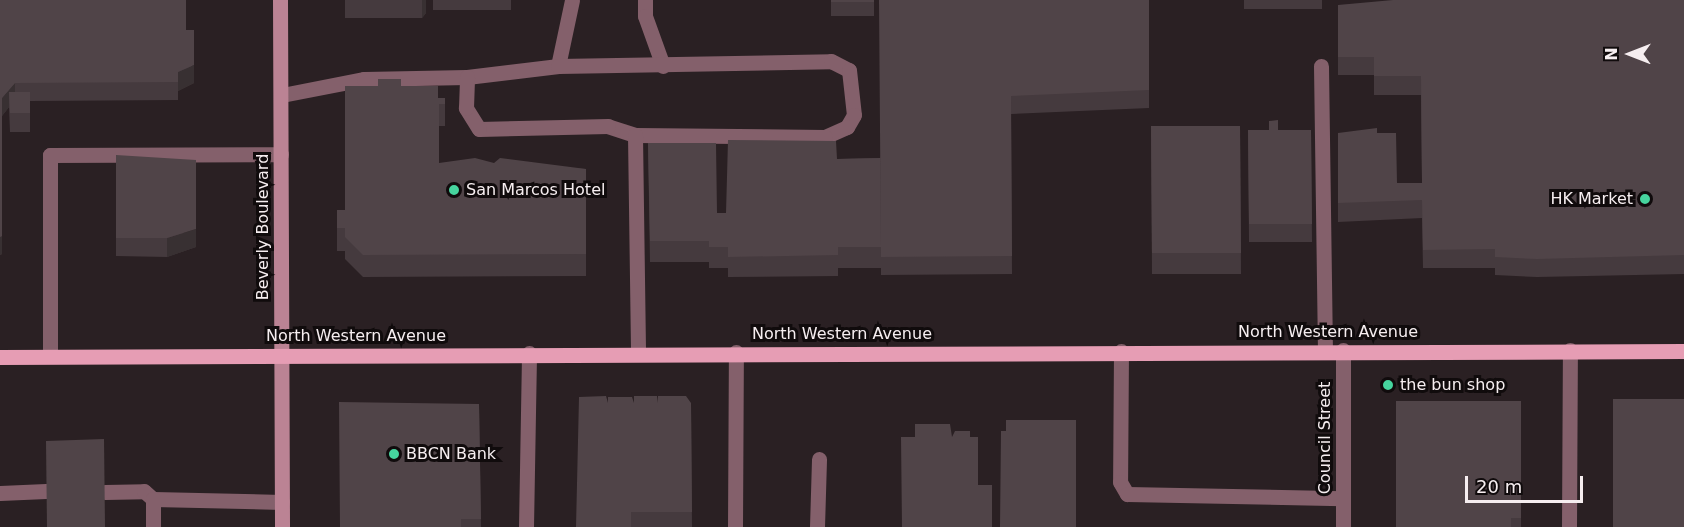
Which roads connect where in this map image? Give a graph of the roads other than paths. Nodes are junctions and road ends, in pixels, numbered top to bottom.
1 (280, 0) edge
2 (572, 0) edge
3 (645, 0) edge
4 (558, 66) junction
5 (663, 66) junction
6 (1321, 66) dead end
7 (467, 77) junction
8 (282, 95) junction
9 (634, 135) junction
10 (281, 154) junction
11 (1325, 350) junction
12 (1343, 350) junction
13 (1570, 350) junction
14 (1121, 351) junction
15 (1684, 351) edge
16 (736, 352) junction
17 (529, 353) junction
18 (639, 353) junction
19 (280, 354) junction
20 (50, 356) junction
21 (0, 357) edge
22 (819, 459) dead end
23 (46, 491) edge
24 (105, 492) edge
25 (0, 493) edge
26 (1343, 498) junction
27 (153, 500) junction
28 (282, 502) junction
29 (153, 527) edge
30 (282, 527) edge
31 (526, 527) edge
32 (735, 527) edge
33 (817, 527) edge
34 (1343, 527) edge
35 (1569, 527) edge

1 - 8 main road, Beverly Boulevard
2 - 4 street
3 - 5 street
4 - 5 street
4 - 7 street
5 - 9 street
6 - 11 street
7 - 8 street
7 - 9 street
8 - 10 main road, Beverly Boulevard
9 - 18 street
10 - 19 main road, Beverly Boulevard
10 - 20 street
11 - 12 main road, North Western Avenue
11 - 14 main road, North Western Avenue
12 - 13 main road, North Western Avenue
12 - 26 street, Council Street
13 - 15 main road, North Western Avenue
13 - 35 street
14 - 16 main road, North Western Avenue
14 - 26 street
16 - 18 main road, North Western Avenue
16 - 32 street
17 - 18 main road, North Western Avenue
17 - 19 main road, North Western Avenue
17 - 31 street
19 - 20 main road, North Western Avenue
19 - 28 main road, Beverly Boulevard
20 - 21 main road, North Western Avenue
22 - 33 street
23 - 25 street
24 - 27 street
26 - 34 street, Council Street
27 - 28 street
27 - 29 street
28 - 30 main road, Beverly Boulevard

